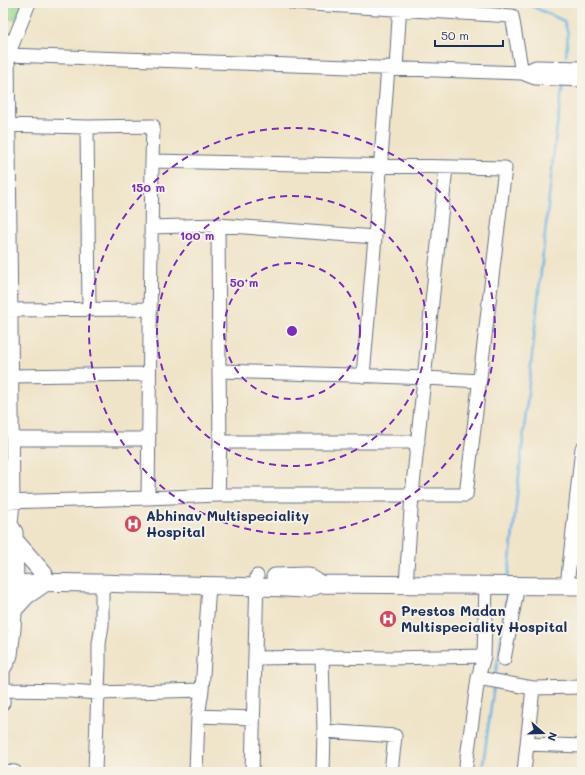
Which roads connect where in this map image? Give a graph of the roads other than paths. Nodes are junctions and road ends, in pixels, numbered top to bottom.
1 (29, 3) edge
2 (293, 3) edge
3 (399, 6) edge
4 (3, 38) edge
5 (8, 55) junction
6 (392, 67) junction
7 (582, 68) edge
8 (522, 72) junction
9 (582, 80) edge
10 (6, 125) edge
11 (87, 127) junction
12 (152, 161) junction
13 (381, 166) junction
14 (446, 167) junction
15 (218, 225) junction
16 (151, 227) junction
17 (375, 237) junction
18 (89, 309) junction
19 (150, 309) junction
20 (7, 310) edge
21 (218, 371) junction
22 (149, 374) junction
23 (12, 376) junction
24 (363, 376) junction
25 (425, 377) junction
26 (479, 381) junction
27 (12, 439) junction
28 (148, 439) junction
29 (220, 442) junction
30 (418, 442) junction
31 (582, 448) edge
32 (218, 495) junction
33 (412, 495) junction
34 (148, 498) junction
35 (8, 502) edge
36 (11, 524) junction
37 (16, 542) junction
38 (44, 578) junction
39 (8, 579) edge
40 (258, 581) junction
41 (102, 583) junction
42 (406, 584) junction
43 (209, 585) junction
44 (492, 585) junction
45 (517, 585) junction
46 (574, 586) edge
47 (7, 614) edge
48 (3, 623) edge
49 (7, 655) edge
50 (484, 656) junction
51 (322, 657) junction
52 (255, 658) junction
53 (504, 659) dead end
54 (3, 668) edge
55 (481, 679) junction
56 (582, 687) edge
57 (533, 688) junction
58 (3, 690) edge
59 (202, 690) junction
60 (98, 693) junction
61 (3, 703) edge
62 (198, 716) junction
63 (253, 718) junction
64 (324, 731) junction
65 (527, 744) junction
66 (582, 746) edge
67 (3, 771) edge
68 (15, 772) edge
69 (95, 772) edge
70 (196, 772) edge
71 (252, 772) edge
72 (323, 772) edge
73 (391, 772) edge
74 (465, 772) edge
75 (524, 772) edge

1 - 5 street
2 - 3 street
3 - 6 street
3 - 8 street
4 - 5 street
5 - 6 street
5 - 10 street
6 - 8 street
6 - 13 street
7 - 8 street
8 - 9 street
10 - 11 street
10 - 20 street
11 - 12 street
11 - 18 street
12 - 13 street
12 - 16 street
13 - 14 street
13 - 17 street
14 - 25 street
14 - 26 street
15 - 16 street
15 - 17 street
15 - 21 street
16 - 19 street
17 - 24 street
18 - 19 street
18 - 20 street
19 - 22 street
20 - 23 street
21 - 24 street
21 - 29 street
22 - 23 street
22 - 28 street
23 - 27 street
24 - 25 street
25 - 26 street
25 - 30 street
26 - 33 street
27 - 28 street
27 - 35 street
28 - 34 street
29 - 30 street
29 - 32 street
30 - 33 street
31 - 46 street
32 - 33 street
32 - 34 street
33 - 42 street
34 - 35 street
35 - 36 street
36 - 37 street
36 - 39 street
37 - 38 main road
37 - 39 street
38 - 39 main road
38 - 40 main road
38 - 41 main road
38 - 47 main road
39 - 47 street
40 - 42 main road
40 - 43 main road
40 - 52 street
41 - 43 main road
41 - 60 street
42 - 44 main road
43 - 59 street
44 - 45 main road
44 - 50 street
45 - 46 main road
45 - 53 street
47 - 48 street
47 - 49 street
49 - 54 street
50 - 51 street
50 - 55 street
51 - 52 street
51 - 64 street
52 - 63 street
54 - 58 street
55 - 57 street
55 - 74 street
56 - 57 street
57 - 65 street
58 - 60 street
58 - 61 street
59 - 60 street
59 - 62 street
60 - 69 street
62 - 63 street
62 - 70 street
63 - 71 street
64 - 72 street
64 - 73 street
65 - 66 street
65 - 75 street
67 - 68 street

